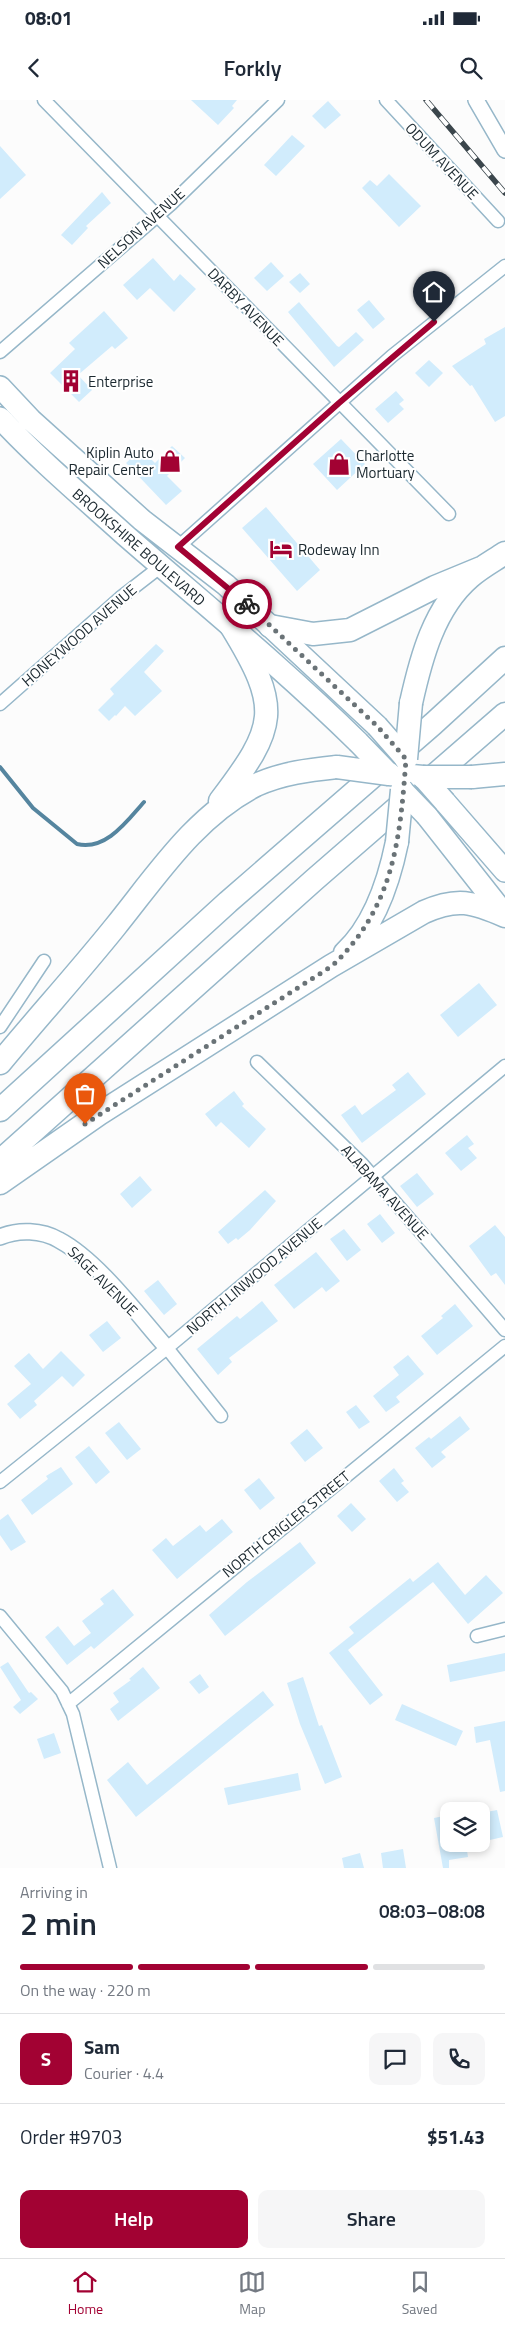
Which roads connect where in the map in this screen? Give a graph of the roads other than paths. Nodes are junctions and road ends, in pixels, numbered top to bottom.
1 (44, 100) edge
2 (278, 100) edge
3 (386, 100) edge
4 (476, 100) edge
5 (505, 150) edge
6 (158, 215) junction
7 (498, 221) dead end
8 (505, 266) edge
9 (0, 352) edge
10 (0, 387) edge
11 (339, 403) junction
12 (0, 418) edge
13 (448, 514) dead end
14 (178, 547) junction
15 (505, 553) edge
16 (160, 567) junction
17 (481, 568) junction
18 (231, 626) junction
19 (270, 626) junction
20 (505, 658) edge
21 (0, 704) edge
22 (505, 714) edge
23 (505, 774) edge
24 (405, 775) junction
25 (204, 822) junction
26 (505, 871) edge
27 (505, 915) edge
28 (44, 960) dead end
29 (332, 966) junction
30 (0, 1027) edge
31 (257, 1062) dead end
32 (0, 1063) edge
33 (505, 1066) edge
34 (0, 1110) edge
35 (0, 1160) edge
36 (374, 1177) junction
37 (0, 1183) edge
38 (0, 1237) edge
39 (505, 1330) edge
40 (505, 1346) edge
41 (167, 1348) junction
42 (221, 1416) dead end
43 (0, 1482) edge
44 (0, 1616) edge
45 (505, 1629) edge
46 (477, 1636) dead end
47 (68, 1704) junction
48 (110, 1868) edge

1 - 6 street, DARBY AVENUE
2 - 6 street, NELSON AVENUE
3 - 7 street, ODUM AVENUE
4 - 5 street
6 - 9 street, NELSON AVENUE
6 - 11 street, DARBY AVENUE
8 - 11 street
10 - 14 highway, BROOKSHIRE BOULEVARD
11 - 13 street, DARBY AVENUE
11 - 14 street
12 - 16 highway, BROOKSHIRE BOULEVARD
14 - 19 highway, BROOKSHIRE BOULEVARD
15 - 17 highway
16 - 18 highway, BROOKSHIRE BOULEVARD
16 - 21 street, HONEYWOOD AVENUE
17 - 19 highway
17 - 24 highway, bridge
18 - 24 highway, BROOKSHIRE BOULEVARD, bridge
18 - 25 highway
19 - 24 highway, BROOKSHIRE BOULEVARD, bridge
20 - 34 highway
22 - 35 highway
23 - 24 highway, bridge
24 - 25 highway, bridge
24 - 26 highway, BROOKSHIRE BOULEVARD, bridge
24 - 27 highway, BROOKSHIRE BOULEVARD, bridge
24 - 29 highway, bridge
25 - 32 highway
27 - 29 highway
28 - 30 street
29 - 37 highway
31 - 36 street, ALABAMA AVENUE
33 - 36 street, NORTH LINWOOD AVENUE
36 - 39 street, ALABAMA AVENUE
36 - 41 street, NORTH LINWOOD AVENUE
38 - 41 street, SAGE AVENUE
40 - 47 street, NORTH CRIGLER STREET
41 - 42 street
41 - 43 street, NORTH LINWOOD AVENUE
44 - 47 street
45 - 46 street
47 - 48 street

